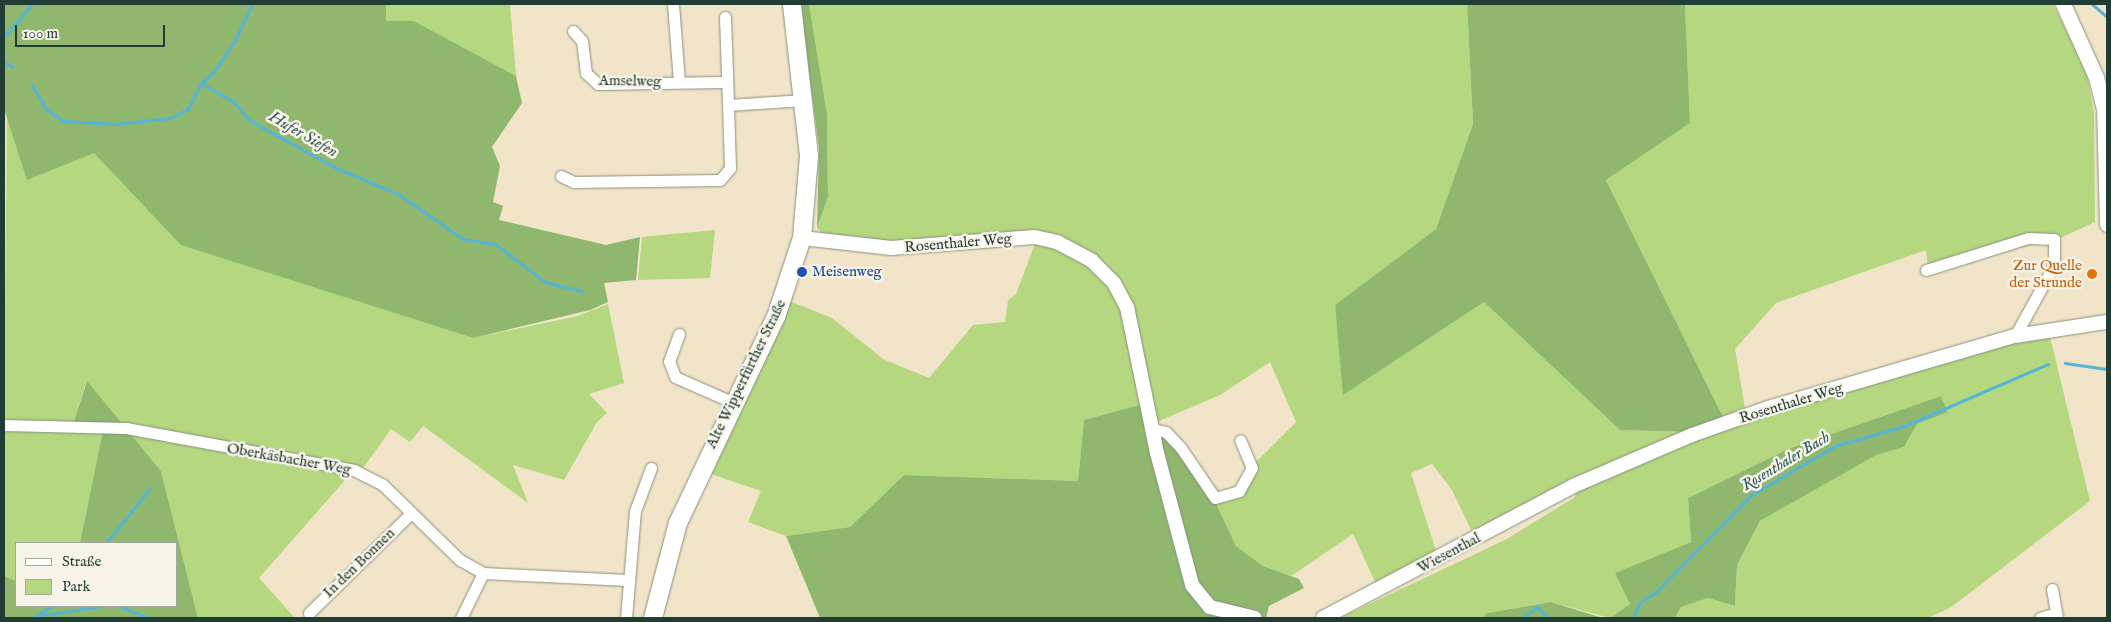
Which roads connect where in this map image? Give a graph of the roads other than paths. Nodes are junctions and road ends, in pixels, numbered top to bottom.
1 (673, 4) edge
2 (792, 4) edge
3 (2063, 4) edge
4 (725, 17) dead end
5 (573, 31) dead end
6 (679, 82) junction
7 (724, 82) junction
8 (804, 100) junction
9 (728, 105) junction
10 (561, 176) dead end
11 (2107, 224) edge
12 (802, 238) junction
13 (1926, 270) dead end
14 (2107, 322) edge
15 (678, 334) dead end
16 (2015, 336) junction
17 (734, 403) junction
18 (4, 426) edge
19 (1153, 429) junction
20 (1240, 440) dead end
21 (651, 468) dead end
22 (1574, 486) joint
23 (410, 514) junction
24 (483, 573) junction
25 (628, 580) junction
26 (2052, 589) dead end
27 (309, 612) dead end
28 (2057, 616) edge
29 (461, 618) edge
30 (626, 618) edge
31 (653, 618) edge
32 (1255, 618) edge
33 (1323, 618) edge
34 (2040, 618) edge

1 - 6 street
2 - 8 main road, Alte Wipperfürther Straße
3 - 11 main road
4 - 7 street
5 - 6 street, Amselweg
6 - 7 street, Amselweg
7 - 9 street
8 - 9 street
8 - 12 main road, Alte Wipperfürther Straße
9 - 10 street
12 - 17 main road, Alte Wipperfürther Straße
12 - 19 street, Rosenthaler Weg
13 - 16 street
14 - 16 street, Rosenthaler Weg
15 - 17 street
16 - 22 street, Rosenthaler Weg
17 - 31 main road, Alte Wipperfürther Straße
18 - 23 street, Oberkäsbacher Weg
19 - 20 street
19 - 32 street
21 - 25 street
22 - 33 street, Wiesenthal
23 - 24 street, Oberkäsbacher Weg
23 - 27 street, In den Bonnen
24 - 25 street, Oberkäsbacher Weg
24 - 29 street
25 - 30 street
26 - 28 street
28 - 34 street

